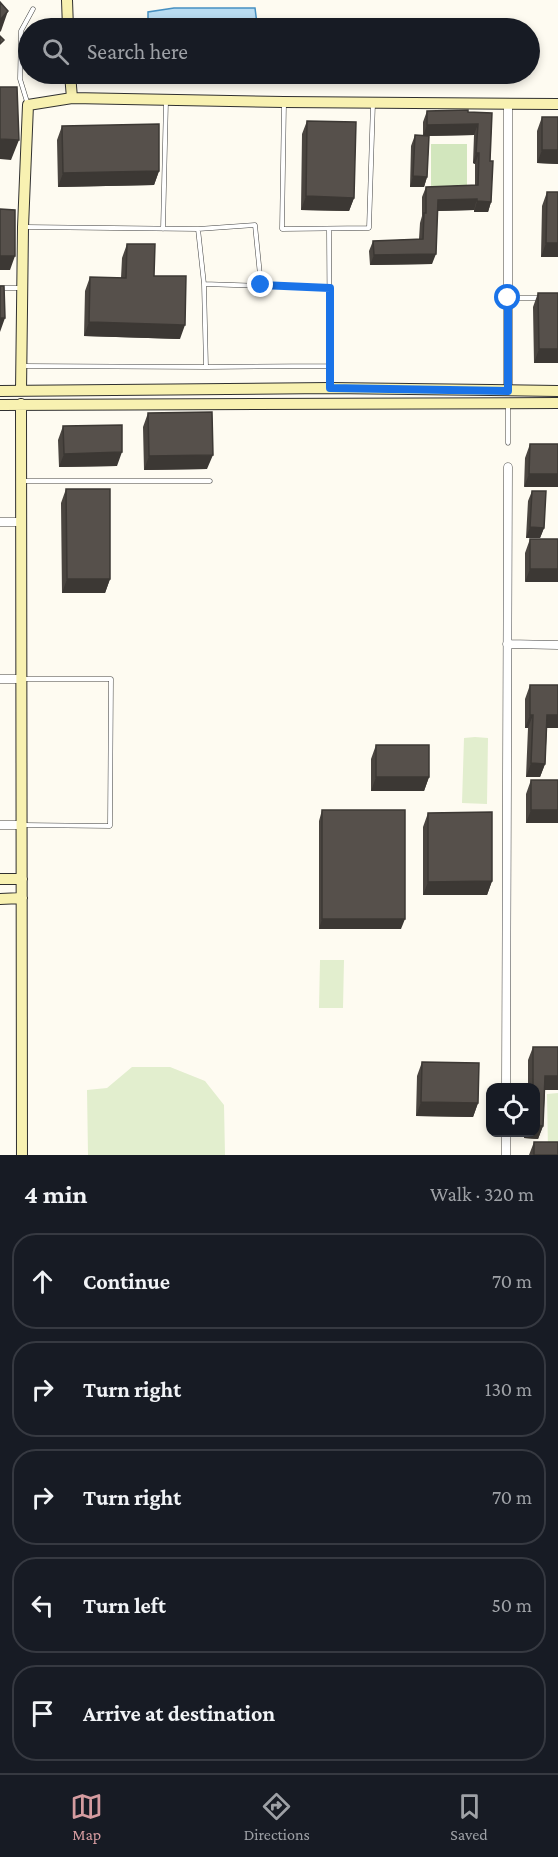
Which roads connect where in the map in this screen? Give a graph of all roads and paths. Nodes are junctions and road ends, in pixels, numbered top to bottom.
1 (67, 0) edge
2 (33, 9) dead end
3 (28, 18) edge
4 (68, 18) edge
5 (22, 84) edge
6 (71, 84) edge
7 (72, 98) junction
8 (166, 100) junction
9 (284, 102) junction
10 (373, 103) junction
11 (508, 104) junction
12 (558, 104) edge
13 (28, 105) junction
14 (23, 227) junction
15 (163, 229) junction
16 (198, 229) junction
17 (330, 229) junction
18 (204, 284) junction
19 (261, 285) junction
20 (0, 288) edge
21 (23, 288) junction
22 (330, 288) junction
23 (508, 298) junction
24 (548, 298) edge
25 (22, 366) junction
26 (330, 366) junction
27 (206, 368) junction
28 (330, 388) junction
29 (353, 388) junction
30 (0, 391) edge
31 (21, 391) junction
32 (508, 391) junction
33 (558, 391) edge
34 (558, 403) edge
35 (21, 404) junction
36 (352, 404) junction
37 (508, 404) junction
38 (0, 405) edge
39 (330, 405) junction
40 (508, 443) dead end
41 (508, 467) dead end
42 (22, 481) junction
43 (210, 481) dead end
44 (0, 522) edge
45 (21, 522) junction
46 (507, 644) junction
47 (558, 645) edge
48 (0, 679) edge
49 (21, 679) junction
50 (0, 825) edge
51 (22, 825) junction
52 (0, 879) edge
53 (22, 879) junction
54 (0, 898) edge
55 (22, 898) junction
56 (506, 1083) edge
57 (506, 1137) edge
58 (22, 1155) edge
59 (506, 1155) edge

1 - 4 street
2 - 3 lane
5 - 13 lane
6 - 7 street
7 - 8 street
7 - 13 street
8 - 9 street
8 - 15 lane
9 - 10 street
9 - 17 lane
10 - 11 street
10 - 17 lane
11 - 12 street
11 - 23 street
13 - 14 street
14 - 15 lane
14 - 21 street
15 - 16 lane
16 - 18 lane
16 - 19 lane
17 - 22 lane
18 - 19 lane
18 - 27 lane
19 - 22 lane
20 - 21 lane
21 - 25 street
22 - 26 lane
23 - 24 lane
23 - 32 street
25 - 27 lane
25 - 31 street
26 - 27 lane
26 - 28 lane
28 - 29 street
28 - 31 street
28 - 39 street
29 - 32 street
29 - 36 street
30 - 31 street
32 - 33 street
34 - 37 street
35 - 38 street
35 - 39 street
35 - 42 street
36 - 37 street
36 - 39 street
37 - 40 lane
41 - 46 street
42 - 43 lane
42 - 45 street
44 - 45 street
45 - 49 street
46 - 47 street
46 - 56 street
48 - 49 street
49 - 51 street
49 - 51 lane
50 - 51 street
51 - 53 street
52 - 53 street
53 - 55 street
54 - 55 street
55 - 58 street
57 - 59 street

